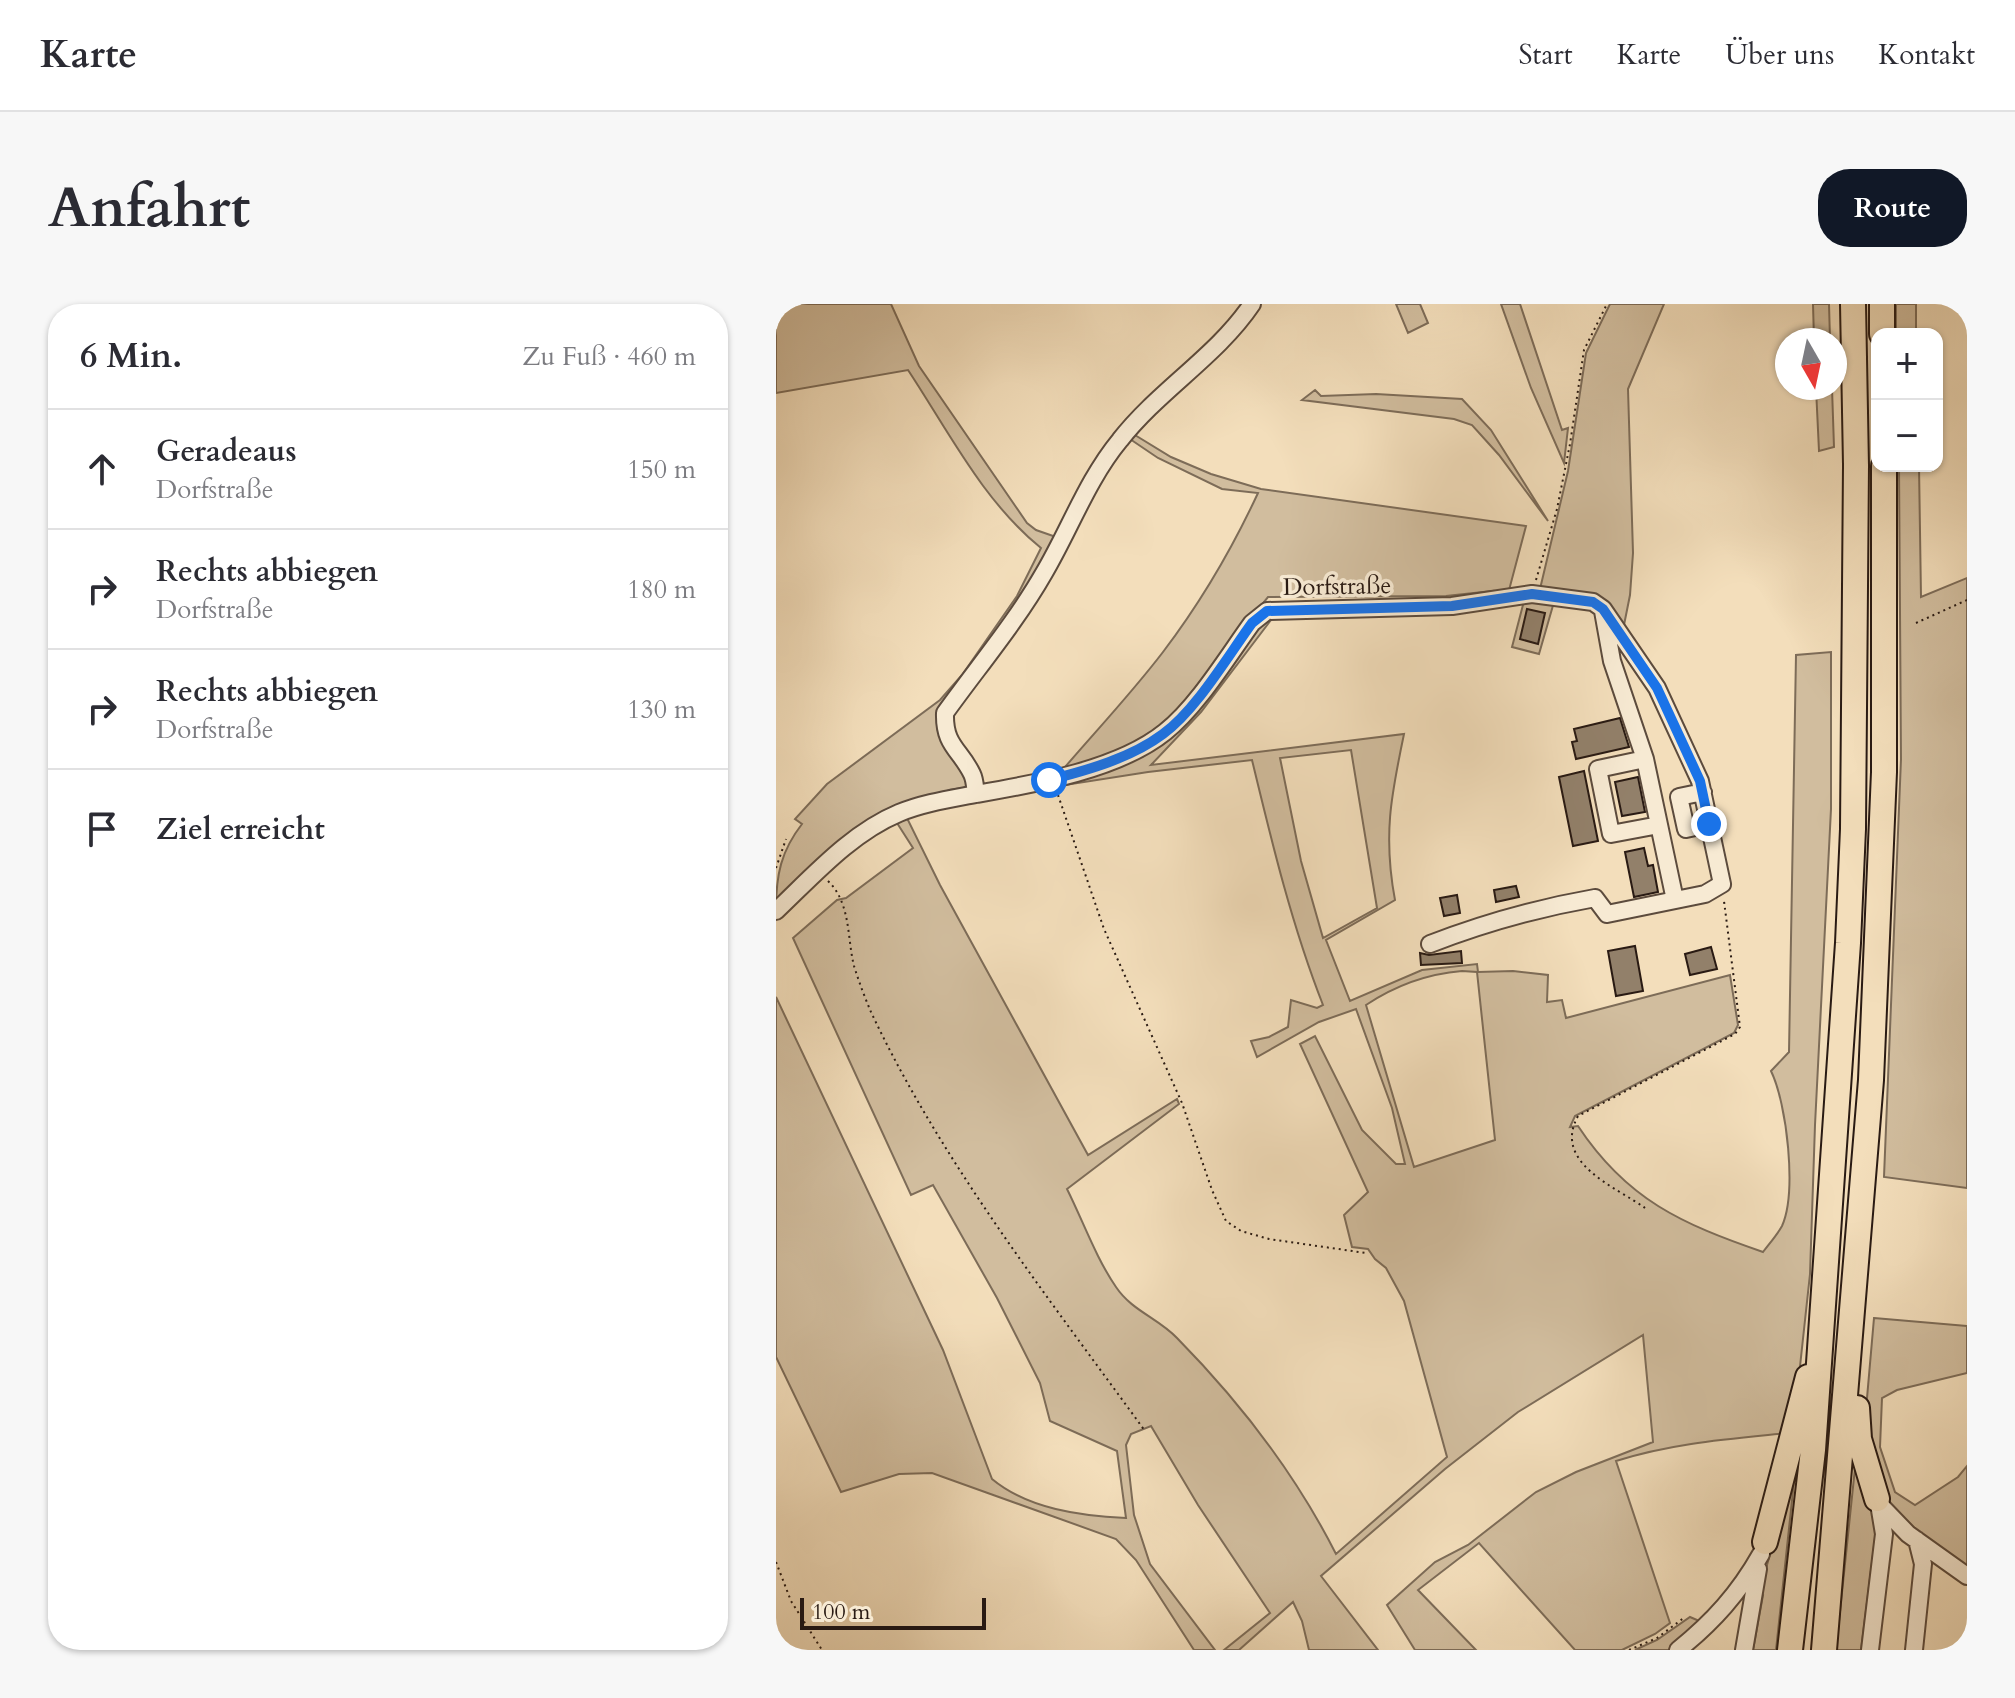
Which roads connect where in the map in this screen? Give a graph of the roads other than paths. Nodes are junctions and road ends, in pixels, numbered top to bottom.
1 (1252, 304) edge
2 (1853, 304) edge
3 (1882, 304) edge
4 (1882, 328) edge
5 (1884, 472) edge
6 (1603, 609) junction
7 (1645, 759) junction
8 (1703, 792) junction
9 (976, 794) junction
10 (1681, 804) junction
11 (1658, 817) junction
12 (1709, 824) junction
13 (1675, 900) junction
14 (776, 911) edge
15 (1430, 944) dead end
16 (1854, 1309) junction
17 (1823, 1321) junction
18 (1878, 1501) junction
19 (1917, 1540) junction
20 (1763, 1548) junction
21 (1967, 1576) edge
22 (1678, 1650) edge
23 (1744, 1650) edge
24 (1790, 1650) edge
25 (1824, 1650) edge
26 (1870, 1650) edge
27 (1914, 1650) edge

1 - 9 street
2 - 17 highway
3 - 4 highway
5 - 16 highway
6 - 7 street
6 - 8 street
6 - 9 street, Dorfstraße
7 - 11 street
7 - 11 street
8 - 10 street
8 - 12 street
9 - 14 street, Dorfstraße
10 - 11 street
10 - 12 street
11 - 13 street
12 - 13 street
13 - 15 street
16 - 18 highway
16 - 25 highway
17 - 20 highway
17 - 24 highway
18 - 19 street
18 - 26 street
19 - 21 street
19 - 27 street
20 - 22 street
20 - 23 street

